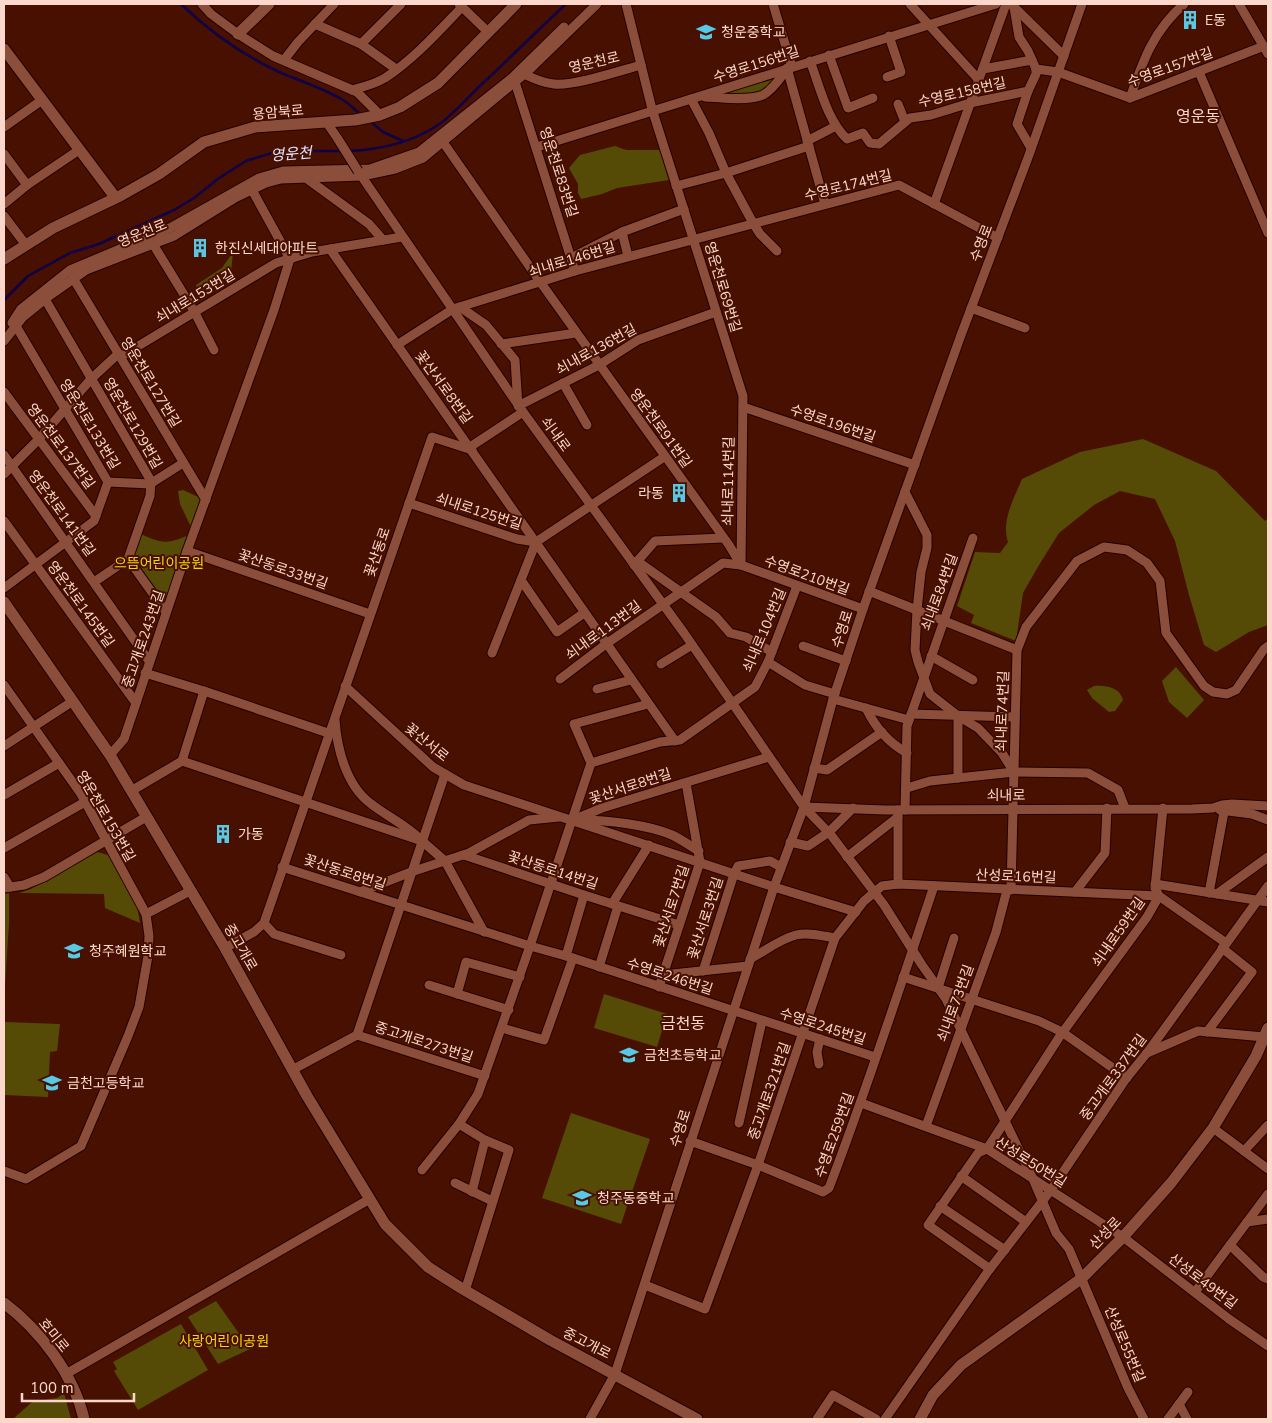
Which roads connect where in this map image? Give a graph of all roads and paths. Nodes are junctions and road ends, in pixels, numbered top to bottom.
1 (202, 4) edge
2 (269, 4) edge
3 (332, 4) edge
4 (515, 4) edge
5 (588, 4) edge
6 (596, 4) edge
7 (626, 4) edge
8 (773, 4) edge
9 (910, 4) edge
10 (996, 4) edge
11 (1082, 4) edge
12 (1184, 4) edge
13 (1239, 4) edge
14 (1011, 5) edge
15 (460, 6) edge
16 (398, 7) edge
17 (315, 24) junction
18 (927, 24) junction
19 (488, 32) junction
20 (238, 34) junction
21 (889, 36) junction
22 (361, 44) junction
23 (1266, 50) edge
24 (5, 52) edge
25 (829, 55) junction
26 (1064, 56) junction
27 (284, 60) junction
28 (810, 61) junction
29 (641, 65) junction
30 (1034, 65) junction
31 (790, 68) junction
32 (396, 69) junction
33 (983, 69) junction
34 (1058, 72) junction
35 (1199, 72) junction
36 (524, 74) junction
37 (887, 77) dead end
38 (979, 80) junction
39 (515, 82) junction
40 (352, 90) junction
41 (1028, 91) junction
42 (700, 96) junction
43 (873, 98) dead end
44 (1130, 98) junction
45 (691, 99) junction
46 (42, 100) junction
47 (970, 103) junction
48 (898, 104) dead end
49 (653, 111) junction
50 (380, 115) junction
51 (905, 122) junction
52 (327, 123) junction
53 (836, 126) junction
54 (4, 127) edge
55 (443, 142) junction
56 (808, 143) junction
57 (536, 146) junction
58 (1031, 148) junction
59 (79, 150) junction
60 (4, 154) edge
61 (360, 173) junction
62 (726, 173) junction
63 (306, 178) junction
64 (27, 185) junction
65 (676, 186) junction
66 (252, 190) junction
67 (115, 197) junction
68 (4, 204) edge
69 (825, 204) junction
70 (934, 204) junction
71 (684, 209) junction
72 (4, 216) edge
73 (753, 223) junction
74 (622, 232) junction
75 (1268, 233) edge
76 (402, 236) junction
77 (998, 238) junction
78 (693, 239) junction
79 (383, 240) junction
80 (152, 244) junction
81 (26, 245) junction
82 (330, 248) junction
83 (777, 251) dead end
84 (628, 256) junction
85 (571, 258) junction
86 (4, 259) edge
87 (290, 259) junction
88 (575, 271) junction
89 (73, 278) junction
90 (541, 283) junction
91 (45, 299) junction
92 (457, 308) junction
93 (971, 308) junction
94 (194, 311) junction
95 (716, 312) junction
96 (16, 326) junction
97 (1024, 328) dead end
98 (4, 333) edge
99 (576, 333) junction
100 (4, 341) edge
101 (501, 344) junction
102 (397, 345) junction
103 (214, 350) dead end
104 (119, 356) junction
105 (599, 365) junction
106 (91, 379) junction
107 (563, 383) junction
108 (4, 392) edge
109 (743, 396) joint
110 (743, 407) junction
111 (65, 409) junction
112 (521, 409) junction
113 (587, 425) dead end
114 (39, 439) junction
115 (471, 449) junction
116 (4, 455) edge
117 (664, 457) junction
118 (183, 462) junction
119 (915, 465) junction
120 (12, 467) junction
121 (4, 474) edge
122 (108, 482) junction
123 (150, 484) junction
124 (905, 492) junction
125 (206, 500) junction
126 (409, 503) junction
127 (591, 506) junction
128 (96, 516) junction
129 (4, 521) edge
130 (723, 538) junction
131 (973, 538) dead end
132 (536, 542) junction
133 (66, 543) junction
134 (187, 551) junction
135 (128, 559) junction
136 (636, 563) junction
137 (36, 565) junction
138 (741, 565) junction
139 (521, 580) junction
140 (94, 582) junction
141 (797, 586) junction
142 (4, 588) edge
143 (869, 591) junction
144 (680, 592) junction
145 (4, 602) edge
146 (662, 604) junction
147 (863, 610) junction
148 (917, 610) junction
149 (166, 612) junction
150 (584, 613) junction
151 (370, 614) junction
152 (943, 620) junction
153 (606, 644) junction
154 (692, 645) junction
155 (802, 646) dead end
156 (1268, 646) edge
157 (1017, 650) junction
158 (772, 652) junction
159 (492, 653) dead end
160 (931, 656) junction
161 (149, 661) junction
162 (846, 661) junction
163 (768, 662) junction
164 (661, 664) dead end
165 (145, 673) junction
166 (924, 677) junction
167 (560, 679) dead end
168 (631, 680) junction
169 (973, 680) dead end
170 (4, 685) edge
171 (345, 686) junction
172 (597, 689) dead end
173 (204, 691) junction
174 (834, 696) junction
175 (73, 701) junction
176 (136, 703) junction
177 (648, 704) junction
178 (733, 704) junction
179 (866, 708) junction
180 (334, 716) junction
181 (958, 716) junction
182 (910, 717) junction
183 (1015, 717) junction
184 (34, 727) junction
185 (882, 732) junction
186 (328, 733) junction
187 (675, 741) junction
188 (4, 746) edge
189 (110, 754) junction
190 (907, 754) junction
191 (770, 757) junction
192 (182, 761) junction
193 (59, 763) junction
194 (591, 763) junction
195 (814, 768) junction
196 (1014, 772) junction
197 (445, 774) junction
198 (958, 778) junction
199 (686, 783) junction
200 (907, 788) junction
201 (131, 791) junction
202 (4, 795) edge
203 (85, 802) junction
204 (304, 802) junction
205 (1268, 806) edge
206 (804, 807) junction
207 (853, 808) junction
208 (1107, 808) junction
209 (1125, 808) junction
210 (1163, 808) junction
211 (1213, 808) junction
212 (1013, 809) junction
213 (901, 812) junction
214 (1224, 812) junction
215 (563, 816) junction
216 (146, 817) junction
217 (573, 820) junction
218 (1268, 820) edge
219 (829, 832) junction
220 (506, 833) joint
221 (422, 841) junction
222 (106, 842) junction
223 (790, 842) junction
224 (648, 845) junction
225 (4, 848) edge
226 (699, 851) junction
227 (464, 855) junction
228 (847, 857) junction
229 (1268, 857) edge
230 (445, 861) junction
231 (700, 862) junction
232 (282, 867) junction
233 (781, 868) junction
234 (411, 872) junction
235 (734, 874) junction
236 (4, 877) edge
237 (551, 884) junction
238 (898, 884) junction
239 (1155, 884) junction
240 (934, 886) junction
241 (1268, 886) edge
242 (7, 887) edge
243 (774, 887) junction
244 (1009, 890) junction
245 (190, 891) junction
246 (360, 892) junction
247 (1076, 892) junction
248 (874, 893) junction
249 (1213, 894) junction
250 (584, 895) junction
251 (1159, 896) junction
252 (1257, 901) junction
253 (1268, 902) edge
254 (400, 904) junction
255 (615, 905) junction
256 (856, 912) junction
257 (146, 914) junction
258 (264, 923) junction
259 (680, 925) junction
260 (484, 932) junction
261 (835, 938) junction
262 (954, 938) dead end
263 (530, 946) junction
264 (1224, 946) junction
265 (225, 948) junction
266 (913, 949) junction
267 (341, 955) dead end
268 (569, 957) junction
269 (749, 962) junction
270 (599, 967) junction
271 (703, 971) junction
272 (663, 975) junction
273 (520, 977) junction
274 (903, 977) junction
275 (429, 985) dead end
276 (659, 987) junction
277 (938, 988) junction
278 (457, 994) junction
279 (971, 999) junction
280 (509, 1010) junction
281 (733, 1012) junction
282 (762, 1021) junction
283 (502, 1028) junction
284 (960, 1030) junction
285 (1062, 1032) junction
286 (1207, 1032) junction
287 (1266, 1032) edge
288 (803, 1034) junction
289 (357, 1035) junction
290 (820, 1039) junction
291 (1268, 1049) edge
292 (1146, 1054) junction
293 (1256, 1056) junction
294 (875, 1058) junction
295 (819, 1064) dead end
296 (292, 1070) junction
297 (485, 1076) junction
298 (1127, 1078) junction
299 (861, 1103) junction
300 (1004, 1122) junction
301 (739, 1123) dead end
302 (459, 1124) junction
303 (1268, 1125) edge
304 (926, 1126) junction
305 (1213, 1128) junction
306 (485, 1140) junction
307 (690, 1141) junction
308 (987, 1149) junction
309 (1244, 1151) junction
310 (758, 1165) junction
311 (1268, 1168) edge
312 (422, 1170) dead end
313 (4, 1171) edge
314 (961, 1176) junction
315 (1033, 1179) junction
316 (454, 1183) dead end
317 (1051, 1190) junction
318 (472, 1192) junction
319 (1268, 1194) edge
320 (368, 1200) junction
321 (492, 1201) junction
322 (1042, 1202) junction
323 (940, 1206) junction
324 (1268, 1219) edge
325 (1026, 1222) junction
326 (1248, 1222) junction
327 (1123, 1237) junction
328 (1230, 1245) junction
329 (1005, 1250) junction
330 (990, 1269) junction
331 (1082, 1278) junction
332 (1268, 1278) edge
333 (644, 1285) junction
334 (465, 1291) junction
335 (1195, 1292) junction
336 (4, 1303) edge
337 (1268, 1346) edge
338 (66, 1374) junction
339 (615, 1374) junction
340 (1188, 1392) dead end
341 (1179, 1404) junction
342 (84, 1419) edge
343 (590, 1419) edge
344 (697, 1419) edge
345 (817, 1419) edge
346 (876, 1419) edge
347 (884, 1419) edge
348 (920, 1419) edge
349 (1144, 1419) edge
350 (1168, 1419) edge
351 (1186, 1419) edge

1 - 20 street
2 - 20 street
3 - 17 street
4 - 19 street, 용암북로
5 - 98 street
6 - 36 street, 영운천로
7 - 29 street, 영운천로69번길
8 - 31 street
9 - 18 street
10 - 18 street, 수영로156번길
11 - 26 street, 수영로
12 - 44 street
13 - 23 street
14 - 26 street
14 - 30 street
14 - 33 street
15 - 19 street
15 - 32 street
16 - 22 street
17 - 22 street
17 - 27 street
18 - 21 street, 수영로156번길
18 - 38 street
19 - 50 street, 용암북로
20 - 27 street
21 - 25 street, 수영로156번길
21 - 37 street
22 - 32 street
23 - 35 street, 수영로157번길
24 - 46 street
25 - 28 street, 수영로156번길
25 - 43 street
26 - 34 street, 수영로
27 - 40 street
28 - 31 street, 수영로156번길
28 - 53 street
29 - 36 street, 영운천로
29 - 49 street, 영운천로69번길
30 - 33 street
30 - 34 street
30 - 41 street, 수영로158번길
31 - 42 street, 수영로156번길
31 - 42 street
31 - 56 street
32 - 40 street
33 - 38 street
34 - 44 street, 수영로157번길
34 - 58 street, 수영로
35 - 44 street, 수영로157번길
35 - 75 street
36 - 39 street, 영운천로
38 - 47 street
39 - 55 street, 영운천로
39 - 57 street, 영운천로83번길
40 - 50 street
41 - 47 street, 수영로158번길
41 - 58 street, 수영로158번길
42 - 45 street, 수영로156번길
45 - 49 street, 수영로156번길
45 - 62 street
46 - 54 street
46 - 59 street
47 - 51 street, 수영로158번길
47 - 70 street
48 - 51 street
49 - 57 street
49 - 65 street, 영운천로69번길
50 - 52 street, 용암북로
51 - 53 street, 수영로158번길
52 - 61 street, 쇠내로, bridge
52 - 67 street, 용암북로
53 - 56 street
55 - 61 street, 영운천로
55 - 90 street, 영운천로91번길
56 - 62 street
56 - 69 street
57 - 85 street, 영운천로83번길
58 - 77 street, 수영로
59 - 64 street
59 - 67 street
60 - 64 street
61 - 63 street, 영운천로
61 - 76 street, 쇠내로
62 - 65 street
62 - 73 street
63 - 66 street, 영운천로
63 - 79 street
64 - 68 street
65 - 71 street, 영운천로69번길
66 - 80 street, 영운천로
66 - 87 street
67 - 81 street, 용암북로
69 - 70 street, 수영로174번길
69 - 73 street, 수영로174번길
70 - 77 street, 수영로174번길
71 - 74 street
71 - 78 street, 영운천로69번길
72 - 81 street
73 - 78 street, 수영로174번길
73 - 83 street
74 - 84 street
74 - 85 street
76 - 79 street, 쇠내로153번길
76 - 92 street, 쇠내로
77 - 93 street, 수영로
78 - 84 street, 쇠내로146번길
78 - 95 street, 영운천로69번길
79 - 82 street, 쇠내로153번길
80 - 89 street, 영운천로
80 - 94 street
81 - 86 street, 용암북로
82 - 87 street, 쇠내로153번길
82 - 102 street, 꽃산서로8번길
84 - 88 street, 쇠내로146번길
85 - 88 street, 영운천로83번길
87 - 94 street, 쇠내로153번길
87 - 125 street, 중고개로243번길
88 - 90 street, 쇠내로146번길
89 - 91 street, 영운천로
89 - 104 street, 영운천로127번길
90 - 92 street, 쇠내로146번길
90 - 99 street, 영운천로91번길
91 - 96 street, 영운천로
91 - 106 street, 영운천로129번길
92 - 101 street
92 - 102 street, 쇠내로146번길
92 - 112 street, 쇠내로
93 - 97 street
93 - 119 street, 수영로
94 - 103 street
94 - 104 street, 쇠내로153번길
95 - 105 street, 쇠내로136번길
95 - 109 street, 영운천로69번길
96 - 100 street, 영운천로
96 - 111 street, 영운천로133번길
99 - 101 street
99 - 105 street, 영운천로91번길
101 - 112 street
102 - 115 street, 꽃산서로8번길
104 - 106 street, 쇠내로153번길
104 - 118 street, 영운천로127번길
105 - 107 street, 쇠내로136번길
105 - 117 street, 영운천로91번길
106 - 111 street, 쇠내로153번길
106 - 123 street, 영운천로129번길
107 - 112 street, 쇠내로136번길
107 - 113 street
108 - 114 street, 영운천로137번길
109 - 110 street, 쇠내로114번길
110 - 119 street, 수영로196번길
110 - 138 street, 쇠내로114번길
111 - 114 street, 쇠내로153번길
111 - 122 street, 영운천로133번길
112 - 115 street, 쇠내로136번길
112 - 127 street, 쇠내로
114 - 120 street, 쇠내로153번길
114 - 128 street, 영운천로137번길
115 - 126 street, 꽃산동로
115 - 132 street, 꽃산서로8번길
116 - 120 street, 영운천로141번길
117 - 127 street, 쇠내로125번길
117 - 130 street, 영운천로91번길
118 - 123 street
118 - 125 street, 영운천로127번길
119 - 124 street, 수영로
120 - 121 street, 쇠내로153번길
120 - 133 street, 영운천로141번길
122 - 123 street
122 - 128 street, 영운천로133번길
123 - 135 street, 영운천로129번길
124 - 143 street, 수영로
124 - 148 street
125 - 134 street, 중고개로243번길
126 - 132 street, 쇠내로125번길
126 - 151 street, 꽃산동로
127 - 132 street, 쇠내로125번길
127 - 136 street, 쇠내로
128 - 133 street, 영운천로133번길
129 - 137 street, 영운천로145번길
130 - 136 street
130 - 138 street, 영운천로91번길
131 - 152 street, 쇠내로84번길
132 - 139 street
132 - 150 street, 꽃산서로8번길
133 - 137 street, 영운천로133번길
133 - 140 street, 영운천로141번길
134 - 149 street, 중고개로243번길
134 - 151 street, 꽃산동로33번길
135 - 140 street
135 - 149 street
136 - 144 street
136 - 146 street, 쇠내로
137 - 142 street, 영운천로133번길
137 - 176 street, 영운천로145번길
138 - 141 street, 수영로210번길
138 - 144 street, 쇠내로113번길
139 - 150 street
139 - 159 street
140 - 161 street, 영운천로141번길
141 - 147 street, 수영로210번길
141 - 158 street, 쇠내로104번길
143 - 147 street, 수영로
143 - 148 street
144 - 146 street, 쇠내로113번길
144 - 158 street
145 - 175 street, 중고개로
146 - 153 street, 쇠내로113번길
146 - 154 street, 쇠내로
147 - 162 street, 수영로
148 - 152 street
148 - 166 street
149 - 161 street, 중고개로243번길
150 - 153 street, 꽃산서로8번길
151 - 171 street, 꽃산동로
152 - 157 street
152 - 160 street, 쇠내로84번길
153 - 167 street, 쇠내로113번길
153 - 168 street, 꽃산서로8번길
154 - 164 street
154 - 178 street, 쇠내로
155 - 162 street, 수영로
156 - 157 street, 쇠내로74번길
157 - 183 street, 쇠내로74번길
158 - 163 street, 쇠내로104번길
160 - 166 street, 쇠내로84번길
160 - 169 street
161 - 165 street, 중고개로243번길
162 - 174 street, 수영로
163 - 174 street
163 - 178 street, 쇠내로104번길
165 - 173 street
165 - 176 street, 중고개로243번길
166 - 181 street
166 - 182 street, 쇠내로84번길
168 - 172 street
168 - 177 street, 꽃산서로8번길
170 - 184 street, 영운천로153번길
171 - 180 street, 꽃산동로
171 - 197 street, 꽃산서로
173 - 186 street
173 - 192 street
174 - 179 street
174 - 195 street, 수영로
175 - 184 street
175 - 189 street, 중고개로
176 - 189 street, 중고개로243번길
177 - 187 street, 꽃산서로8번길
177 - 194 street
178 - 187 street, 쇠내로104번길
178 - 191 street, 쇠내로
179 - 182 street
179 - 185 street
180 - 186 street, 꽃산동로
180 - 221 street, 꽃산동로
181 - 182 street
181 - 183 street
181 - 196 street
181 - 198 street
182 - 190 street, 쇠내로84번길
183 - 196 street, 쇠내로74번길
184 - 188 street
184 - 193 street, 영운천로153번길
185 - 190 street
185 - 195 street
186 - 204 street, 꽃산동로
187 - 194 street
189 - 201 street, 중고개로
190 - 200 street, 쇠내로84번길
191 - 199 street
191 - 206 street, 쇠내로
192 - 201 street
192 - 204 street
193 - 202 street
193 - 203 street, 영운천로153번길
194 - 217 street, 중고개로273번길
195 - 206 street, 수영로
196 - 198 street, 쇠내로74번길
196 - 209 street, 쇠내로74번길
196 - 212 street, 쇠내로74번길
197 - 215 street, 꽃산서로
197 - 221 street, 꽃산동로8번길
198 - 200 street, 쇠내로74번길
199 - 217 street, 꽃산서로8번길
199 - 226 street, 꽃산서로8번길
200 - 213 street, 쇠내로84번길
201 - 216 street, 중고개로
203 - 222 street, 영운천로153번길
203 - 225 street
204 - 221 street
204 - 232 street, 꽃산동로
205 - 211 street, 쇠내로
206 - 207 street, 쇠내로
206 - 219 street
206 - 223 street, 수영로
207 - 213 street, 쇠내로
207 - 219 street
208 - 209 street, 쇠내로
208 - 212 street, 쇠내로
208 - 247 street
209 - 210 street, 쇠내로
210 - 211 street, 쇠내로
210 - 239 street, 쇠내로59번길
211 - 214 street
212 - 213 street, 쇠내로
212 - 244 street, 쇠내로73번길
213 - 228 street
213 - 238 street, 쇠내로84번길
214 - 218 street
214 - 249 street
215 - 217 street, 꽃산서로
215 - 220 street, 꽃산서로
216 - 222 street
216 - 245 street, 중고개로
217 - 224 street, 꽃산서로
217 - 226 street
217 - 237 street, 중고개로273번길
219 - 223 street
219 - 228 street
220 - 227 street, 꽃산동로14번길
221 - 230 street
221 - 234 street, 꽃산동로8번길
222 - 242 street
222 - 257 street, 영운천로153번길
223 - 233 street, 수영로
224 - 231 street, 꽃산서로
224 - 255 street
226 - 231 street, 꽃산서로8번길
227 - 230 street
227 - 237 street, 꽃산동로14번길
228 - 248 street
229 - 249 street
230 - 234 street
230 - 260 street
231 - 235 street, 꽃산서로
231 - 259 street, 꽃산서로7번길
232 - 246 street, 꽃산동로8번길
232 - 258 street, 꽃산동로
233 - 235 street
233 - 243 street, 수영로
234 - 246 street
234 - 254 street, 꽃산동로8번길
235 - 243 street, 꽃산서로
235 - 271 street, 꽃산서로3번길
236 - 242 street
237 - 250 street, 꽃산동로14번길
237 - 263 street, 중고개로273번길
238 - 240 street, 산성로16번길
238 - 248 street, 산성로16번길
239 - 249 street
239 - 251 street, 쇠내로59번길
240 - 244 street, 산성로16번길
240 - 266 street, 수영로259번길
241 - 252 street, 중고개로337번길
243 - 256 street, 꽃산서로
243 - 269 street, 수영로
244 - 247 street, 산성로16번길
244 - 279 street, 쇠내로73번길
245 - 257 street
245 - 265 street, 중고개로
246 - 254 street, 꽃산동로8번길
247 - 251 street, 산성로16번길
248 - 256 street, 중고개로321번길
248 - 266 street
249 - 252 street
250 - 255 street, 꽃산동로14번길
250 - 268 street
251 - 264 street
251 - 285 street, 쇠내로59번길
252 - 253 street
252 - 264 street, 중고개로337번길
254 - 260 street, 꽃산동로8번길
254 - 289 street
255 - 259 street, 꽃산동로14번길
255 - 270 street
256 - 261 street, 중고개로321번길
257 - 313 street
258 - 265 street
258 - 267 street
259 - 272 street, 꽃산서로7번길
260 - 263 street, 꽃산동로8번길
261 - 269 street
261 - 288 street, 중고개로321번길
262 - 277 street
263 - 268 street, 수영로246번길
263 - 273 street, 중고개로273번길
264 - 286 street
264 - 292 street, 중고개로337번길
265 - 296 street, 중고개로
266 - 274 street, 수영로259번길
266 - 277 street
268 - 270 street, 수영로246번길
268 - 283 street
269 - 271 street
269 - 281 street, 수영로
270 - 276 street, 수영로246번길
271 - 272 street
272 - 276 street, 꽃산서로7번길
273 - 278 street
273 - 280 street, 중고개로273번길
274 - 277 street
274 - 294 street, 수영로259번길
275 - 278 street
276 - 281 street, 수영로246번길
277 - 279 street
277 - 284 street
278 - 280 street
279 - 284 street, 쇠내로73번길
279 - 285 street
280 - 283 street, 중고개로273번길
281 - 282 street, 수영로245번길
281 - 307 street, 수영로
282 - 288 street, 수영로245번길
282 - 301 street, 수영로245번길
283 - 297 street, 중고개로273번길
284 - 300 street
284 - 304 street, 쇠내로73번길
285 - 298 street
285 - 300 street, 쇠내로59번길
286 - 287 street
286 - 292 street
287 - 293 street, 산성로
288 - 290 street, 수영로245번길
288 - 310 street, 중고개로321번길
289 - 296 street, 중고개로273번길
289 - 297 street, 중고개로273번길
290 - 294 street, 수영로245번길
290 - 295 street
291 - 293 street
292 - 298 street, 중고개로337번길
293 - 305 street, 산성로
294 - 299 street, 수영로259번길
296 - 320 street, 중고개로
297 - 302 street
298 - 317 street, 중고개로337번길
299 - 304 street, 산성로50번길
299 - 310 street, 수영로259번길
300 - 308 street, 쇠내로59번길
300 - 315 street
302 - 306 street
302 - 312 street
303 - 309 street
304 - 308 street, 산성로50번길
305 - 309 street
305 - 327 street, 산성로
306 - 318 street
306 - 321 street
307 - 310 street, 수영로259번길
307 - 333 street, 수영로
308 - 314 street, 쇠내로59번길
308 - 315 street, 산성로50번길
309 - 311 street
310 - 333 street, 중고개로321번길
314 - 323 street, 쇠내로59번길
314 - 325 street
315 - 317 street, 산성로50번길
315 - 322 street, 산성로55번길
316 - 318 street
317 - 322 street, 중고개로337번길
317 - 327 street, 산성로50번길
318 - 321 street
319 - 326 street
320 - 334 street, 중고개로
320 - 338 street
321 - 334 street
322 - 325 street, 중고개로337번길
322 - 331 street, 산성로55번길
323 - 329 street
323 - 330 street, 쇠내로59번길
324 - 326 street
325 - 329 street, 중고개로337번길
326 - 328 street
327 - 331 street, 산성로
327 - 335 street, 산성로49번길
328 - 332 street
328 - 335 street
329 - 330 street, 중고개로337번길
330 - 347 street, 중고개로337번길
331 - 348 street, 산성로
331 - 349 street, 산성로55번길
333 - 339 street, 수영로
334 - 339 street, 중고개로
335 - 337 street, 산성로49번길
336 - 338 street, 호미로
338 - 342 street, 호미로
339 - 343 street, 수영로
339 - 344 street, 중고개로
340 - 341 street
341 - 350 street
341 - 351 street
345 - 346 street

